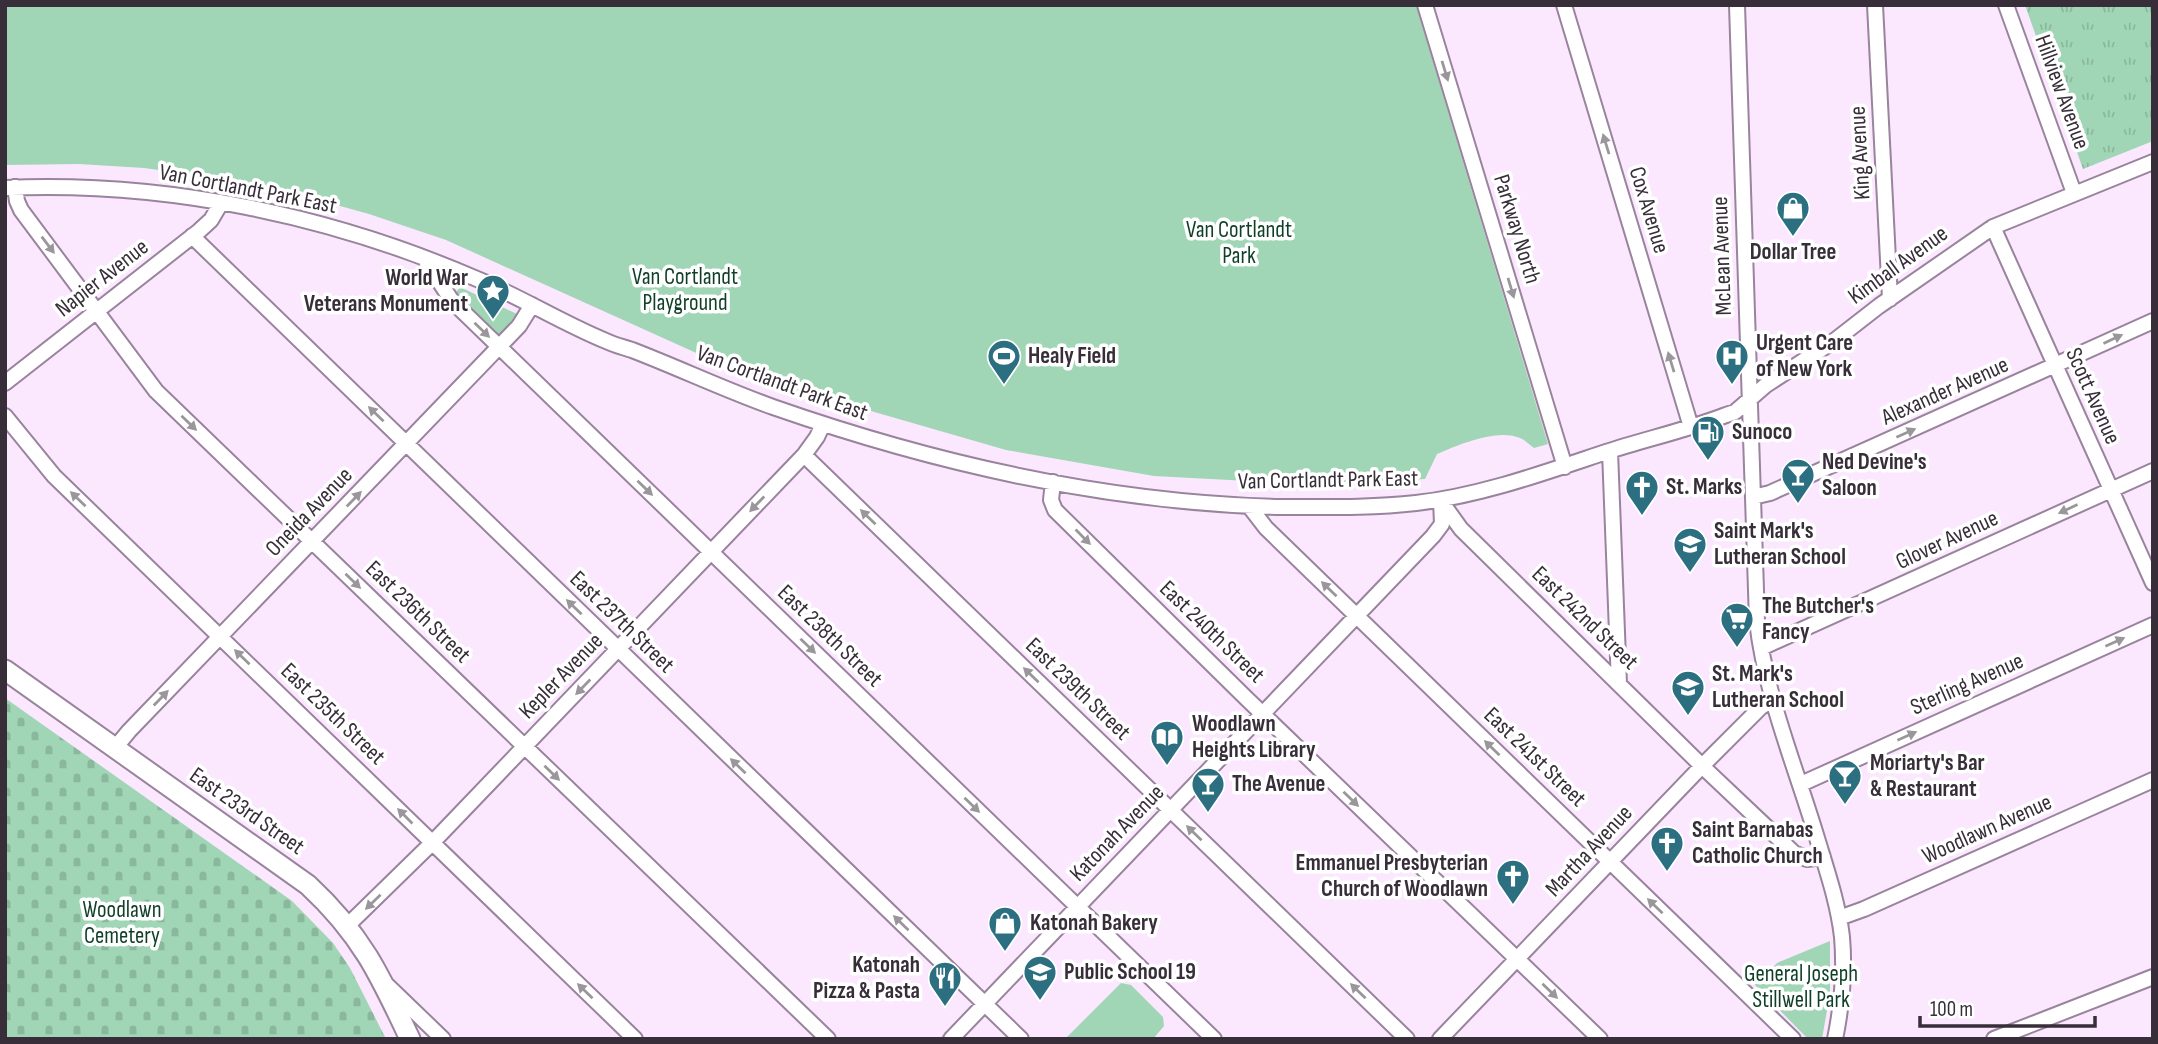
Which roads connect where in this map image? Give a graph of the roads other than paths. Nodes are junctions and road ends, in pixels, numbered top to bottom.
1 (1425, 5) edge
2 (1564, 5) edge
3 (1737, 5) edge
4 (1875, 5) edge
5 (2006, 5) edge
6 (2153, 163) edge
7 (10, 188) edge
8 (2074, 193) junction
9 (221, 203) junction
10 (1993, 227) junction
11 (192, 236) junction
12 (424, 258) junction
13 (1890, 299) junction
14 (532, 305) junction
15 (97, 310) junction
16 (2153, 321) edge
17 (500, 347) junction
18 (2055, 366) junction
19 (5, 383) edge
20 (1750, 399) junction
21 (5, 416) edge
22 (823, 424) junction
23 (1691, 427) junction
24 (407, 443) junction
25 (1610, 451) junction
26 (804, 455) junction
27 (1565, 467) junction
28 (2153, 471) edge
29 (1053, 482) junction
30 (2111, 490) junction
31 (1753, 497) junction
32 (1441, 500) junction
33 (1249, 506) junction
34 (312, 542) junction
35 (712, 552) junction
36 (2153, 583) edge
37 (1357, 615) junction
38 (2153, 625) edge
39 (220, 636) junction
40 (1761, 648) junction
41 (618, 650) junction
42 (5, 670) edge
43 (1619, 684) junction
44 (1774, 699) junction
45 (1263, 714) junction
46 (525, 747) junction
47 (116, 748) junction
48 (1702, 766) junction
49 (2153, 780) edge
50 (1801, 784) junction
51 (1170, 810) junction
52 (432, 844) junction
53 (1823, 857) junction
54 (1610, 862) junction
55 (1077, 907) junction
56 (1839, 918) junction
57 (348, 925) junction
58 (1518, 959) junction
59 (2153, 977) edge
60 (382, 980) junction
61 (985, 1003) junction
62 (410, 1039) edge
63 (443, 1039) edge
64 (635, 1039) edge
65 (828, 1039) edge
66 (951, 1039) edge
67 (1021, 1039) edge
68 (1214, 1039) edge
69 (1407, 1039) edge
70 (1440, 1039) edge
71 (1600, 1039) edge
72 (1793, 1039) edge
73 (1835, 1039) edge
74 (1994, 1039) edge

1 -> 27 street, Parkway North
23 -> 2 street, Cox Avenue
3 - 20 street, McLean Avenue
4 - 13 street, King Avenue
5 - 8 street, Hillview Avenue
6 - 8 street, Kimball Avenue
7 - 9 street, Van Cortlandt Park East
7 -> 15 street, East 236th Street
8 - 10 street, Kimball Avenue
9 - 11 street, Napier Avenue
9 - 12 street, Van Cortlandt Park East
10 - 13 street, Kimball Avenue
10 - 18 street, Scott Avenue
11 - 15 street, Napier Avenue
24 -> 11 street, East 237th Street
12 - 14 street, Van Cortlandt Park East
12 -> 17 street, East 238th Street
13 - 20 street, Kimball Avenue
14 - 17 street, Oneida Avenue
14 - 22 street, Van Cortlandt Park East
15 - 19 street, Napier Avenue
15 -> 34 street, East 236th Street
18 -> 16 street, Alexander Avenue
17 - 24 street, Oneida Avenue
17 -> 35 street, East 238th Street
18 - 30 street, Scott Avenue
31 -> 18 street, Alexander Avenue
20 - 23 street, Kimball Avenue
20 - 31 street, McLean Avenue
39 -> 21 street, East 235th Street
22 - 26 street
22 - 29 street, Van Cortlandt Park East
23 - 25 street, Kimball Avenue
34 -> 24 street, Oneida Avenue
41 -> 24 street, East 237th Street
25 - 27 street, Kimball Avenue
25 - 43 street
26 -> 35 street, Kepler Avenue
51 -> 26 street, East 239th Street
27 - 32 street, Van Cortlandt Park East
28 - 30 street, Glover Avenue
29 - 33 street, Van Cortlandt Park East
29 -> 45 street, East 240th Street
30 - 36 street, Scott Avenue
30 -> 40 street, Glover Avenue
31 - 40 street, McLean Avenue
32 - 33 street, Van Cortlandt Park East
32 - 37 street, Katonah Avenue
32 - 43 street, East 242nd Street
37 -> 33 street, East 241st Street
34 - 39 street, Oneida Avenue
34 -> 46 street, East 236th Street
35 - 41 street, Kepler Avenue
35 -> 55 street, East 238th Street
37 - 45 street, Katonah Avenue
54 -> 37 street, East 241st Street
50 -> 38 street, Sterling Avenue
47 -> 39 street, Oneida Avenue
52 -> 39 street, East 235th Street
40 - 44 street, McLean Avenue
41 -> 46 street, Kepler Avenue
61 -> 41 street, East 237th Street
42 - 47 main road, East 233rd Street
43 - 48 street, East 242nd Street
44 - 48 street, Martha Avenue
44 - 50 street, McLean Avenue
45 - 51 street, Katonah Avenue
45 -> 58 street, East 240th Street
46 - 52 street, Kepler Avenue
46 -> 65 street, East 236th Street
47 - 57 main road, East 233rd Street
48 - 53 street, East 242nd Street
48 - 54 street, Martha Avenue
49 - 56 street, Woodlawn Avenue
50 - 53 street, McLean Avenue
51 - 55 street, Katonah Avenue
69 -> 51 street, East 239th Street
52 -> 57 street, Kepler Avenue
64 -> 52 street, East 235th Street
53 - 56 street, McLean Avenue
54 - 58 street, Martha Avenue
72 -> 54 street, East 241st Street
55 - 61 street, Katonah Avenue
55 - 68 street, East 238th Street
56 - 73 street, McLean Avenue
57 - 60 main road, East 233rd Street
58 - 70 street, Martha Avenue
58 -> 71 street, East 240th Street
59 - 74 street
60 - 62 main road, East 233rd Street
60 - 63 street
61 - 66 street, Katonah Avenue
61 - 67 street, East 237th Street

